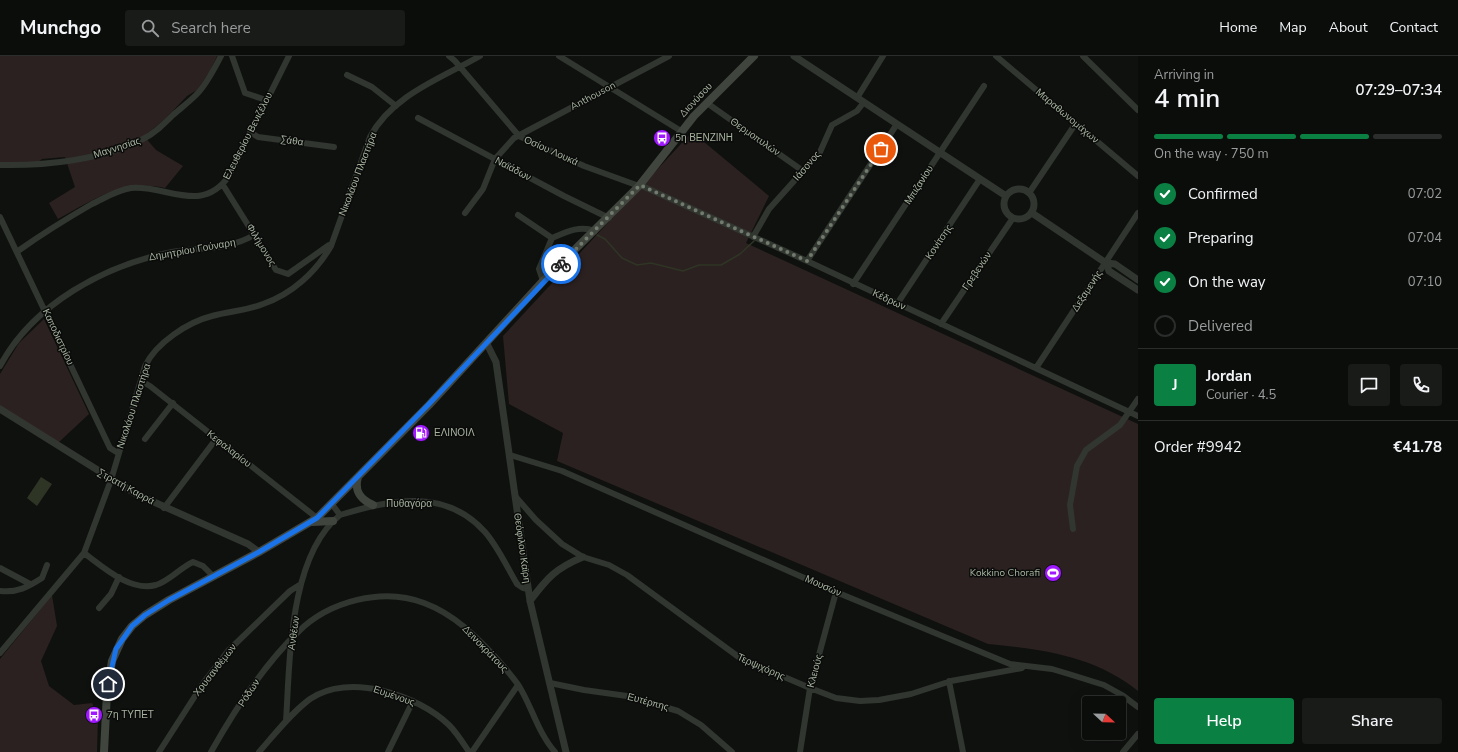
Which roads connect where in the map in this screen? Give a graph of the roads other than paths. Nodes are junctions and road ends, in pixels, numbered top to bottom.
1 (221, 56) edge
2 (232, 56) edge
3 (289, 56) edge
4 (449, 56) edge
5 (480, 56) edge
6 (559, 56) edge
7 (669, 56) edge
8 (754, 56) edge
9 (794, 56) edge
10 (882, 56) edge
11 (996, 56) edge
12 (1083, 56) edge
13 (460, 67) junction
14 (347, 75) dead end
15 (984, 86) dead end
16 (609, 87) junction
17 (857, 98) junction
18 (266, 100) junction
19 (864, 102) junction
20 (707, 103) junction
21 (396, 106) junction
22 (1138, 110) edge
23 (418, 118) dead end
24 (1076, 123) junction
25 (897, 124) junction
26 (250, 132) junction
27 (681, 132) junction
28 (518, 136) junction
29 (334, 147) dead end
30 (940, 152) junction
31 (495, 159) junction
32 (0, 164) edge
33 (803, 171) junction
34 (1138, 176) edge
35 (980, 179) junction
36 (223, 184) junction
37 (639, 186) junction
38 (1030, 193) junction
39 (1006, 196) junction
40 (465, 213) dead end
41 (1032, 213) junction
42 (1138, 213) edge
43 (518, 215) dead end
44 (609, 218) junction
45 (1013, 218) junction
46 (0, 219) edge
47 (595, 231) junction
48 (254, 235) junction
49 (754, 237) junction
50 (552, 238) junction
51 (331, 246) junction
52 (18, 251) junction
53 (807, 261) junction
54 (1106, 263) junction
55 (1138, 280) edge
56 (543, 282) junction
57 (853, 284) junction
58 (1138, 290) edge
59 (897, 304) junction
60 (46, 311) junction
61 (941, 324) junction
62 (487, 344) junction
63 (0, 366) edge
64 (1036, 368) junction
65 (141, 381) junction
66 (1138, 399) edge
67 (172, 403) junction
68 (0, 409) edge
69 (1129, 412) junction
70 (1138, 416) edge
71 (145, 439) dead end
72 (216, 439) junction
73 (118, 453) junction
74 (510, 455) junction
75 (358, 475) junction
76 (111, 480) junction
77 (515, 496) junction
78 (331, 503) junction
79 (373, 506) junction
80 (164, 508) junction
81 (340, 515) junction
82 (314, 520) junction
83 (333, 521) junction
84 (1073, 529) dead end
85 (259, 552) junction
86 (84, 553) junction
87 (583, 557) junction
88 (48, 565) dead end
89 (0, 568) edge
90 (212, 576) junction
91 (119, 577) junction
92 (30, 584) junction
93 (301, 584) junction
94 (528, 589) junction
95 (0, 591) edge
96 (836, 592) junction
97 (530, 601) junction
98 (99, 608) dead end
99 (292, 638) junction
100 (0, 653) edge
101 (1009, 667) junction
102 (949, 681) junction
103 (550, 683) junction
104 (518, 685) junction
105 (810, 688) junction
106 (413, 701) junction
107 (1138, 707) edge
108 (286, 721) junction
109 (1138, 734) edge
110 (730, 751) edge
111 (104, 752) edge
112 (159, 752) edge
113 (211, 752) edge
114 (259, 752) edge
115 (388, 752) edge
116 (470, 752) edge
117 (555, 752) edge
118 (566, 752) edge
119 (800, 752) edge
120 (963, 752) edge
121 (1123, 752) edge

1 - 32 street, Μαγνησίας
2 - 18 street
3 - 18 street, Ελευθερίου Βενιζέλου
4 - 13 street, Οσίου Λουκά
5 - 13 street, Νικολάου Πλαστήρα
6 - 16 street
7 - 16 street, Anthouson
8 - 20 main road, Διονύσου
9 - 17 street
10 - 17 street
11 - 24 street, Μαραθωνομάχων
12 - 22 street
13 - 21 street, Νικολάου Πλαστήρα
13 - 28 street, Οσίου Λουκά
14 - 21 street
15 - 30 street, Μπιζανίου
16 - 27 street
16 - 28 street, Anthouson
17 - 19 street
18 - 26 street, Ελευθερίου Βενιζέλου
19 - 25 street
19 - 33 street, Ιάσονος
20 - 27 main road, Διονύσου
20 - 33 street, Θερμοπυλών
21 - 51 street, Νικολάου Πλαστήρα
23 - 31 street, Ναϊάδων
24 - 34 street, Μαραθωνομάχων
24 - 38 street
25 - 30 street
25 - 53 street
26 - 29 street, Σάθα
26 - 36 street, Ελευθερίου Βενιζέλου
27 - 37 main road, Διονύσου
28 - 31 street, Anthouson
28 - 37 street, Οσίου Λουκά
30 - 35 street
30 - 57 street, Μπιζανίου
31 - 40 street, Anthouson
31 - 44 street, Ναϊάδων
33 - 49 street, Ιάσονος
35 - 39 street
35 - 59 street, Κονίτσης
36 - 48 street, Φιλήμονος
36 - 52 street, Ελευθερίου Βενιζέλου
37 - 44 main road, Διονύσου
37 - 49 street, Κέδρων
38 - 39 street
38 - 41 street
39 - 45 street
41 - 45 street
41 - 54 street
42 - 54 street, Δεξαμενής
43 - 50 street
44 - 47 main road, Διονύσου
45 - 61 street, Γρεβενών
46 - 52 street, Καποδιστρίου
47 - 50 street
47 - 56 main road, Διονύσου
48 - 51 street, Φιλήμονος
48 - 60 street, Δημητρίου Γούναρη
49 - 53 street, Κέδρων
50 - 56 street
51 - 65 street, Νικολάου Πλαστήρα
52 - 60 street, Καποδιστρίου
53 - 57 street, Κέδρων
54 - 55 street
54 - 58 street
54 - 64 street, Δεξαμενής
56 - 62 main road, Διονύσου
57 - 59 street, Κέδρων
59 - 61 street, Κέδρων
60 - 63 street, Δημητρίου Γούναρη
60 - 73 street, Καποδιστρίου
61 - 64 street, Κέδρων
62 - 74 street, Θεόφιλου Καϊρη
62 - 75 main road, Διονύσου
64 - 69 street, Κέδρων
65 - 67 street, Κεφαλαρίου
65 - 73 street, Νικολάου Πλαστήρα
66 - 69 street
67 - 71 street
67 - 72 street, Κεφαλαρίου
68 - 76 street, Στρατή Καρρά
69 - 70 street, Κέδρων
69 - 84 street
72 - 80 street
72 - 82 street, Κεφαλαρίου
73 - 76 street, Νικολάου Πλαστήρα
74 - 77 street, Θεόφιλου Καϊρη
74 - 96 street, Μουσών
75 - 78 main road, Διονύσου
75 - 79 main road
76 - 80 street, Στρατή Καρρά
76 - 86 street, Νικολάου Πλαστήρα
77 - 87 street, Τερψιχόρης
77 - 94 street, Θεόφιλου Καϊρη
78 - 81 street
78 - 82 main road, Διονύσου
79 - 81 street, Πυθαγόρα
79 - 94 street, Πυθαγόρα
80 - 85 street, Στρατή Καρρά
81 - 83 street, Ανθέων
82 - 83 main road
82 - 85 main road, Διονύσου
83 - 93 street, Ανθέων
85 - 90 main road, Διονύσου
86 - 91 street
86 - 100 street, Νικολάου Πλαστήρα
87 - 97 street
87 - 105 street, Τερψιχόρης
88 - 92 street
89 - 92 street
90 - 91 street
90 - 111 main road, Διονύσου
91 - 98 street
92 - 95 street
93 - 99 street, Ανθέων
93 - 112 street, Χρυσανθέμων
94 - 97 street, Θεόφιλου Καϊρη
96 - 101 street, Μουσών
96 - 105 street, Κλειούς
97 - 103 street, Θεόφιλου Καϊρη
99 - 104 street, Δεινοκράτους
99 - 108 street, Ανθέων
99 - 113 street, Ρόδων
101 - 102 street, Τερψιχόρης
101 - 107 street, Τερψιχόρης
102 - 105 street, Τερψιχόρης
102 - 120 street
103 - 110 street, Ευτέρπης
103 - 118 street, Θεόφιλου Καϊρη
104 - 116 street
104 - 117 street, Δεινοκράτους
105 - 119 street, Κλειούς
106 - 108 street, Ευμένους
106 - 115 street
106 - 116 street, Ευμένους
108 - 114 street
109 - 121 street

